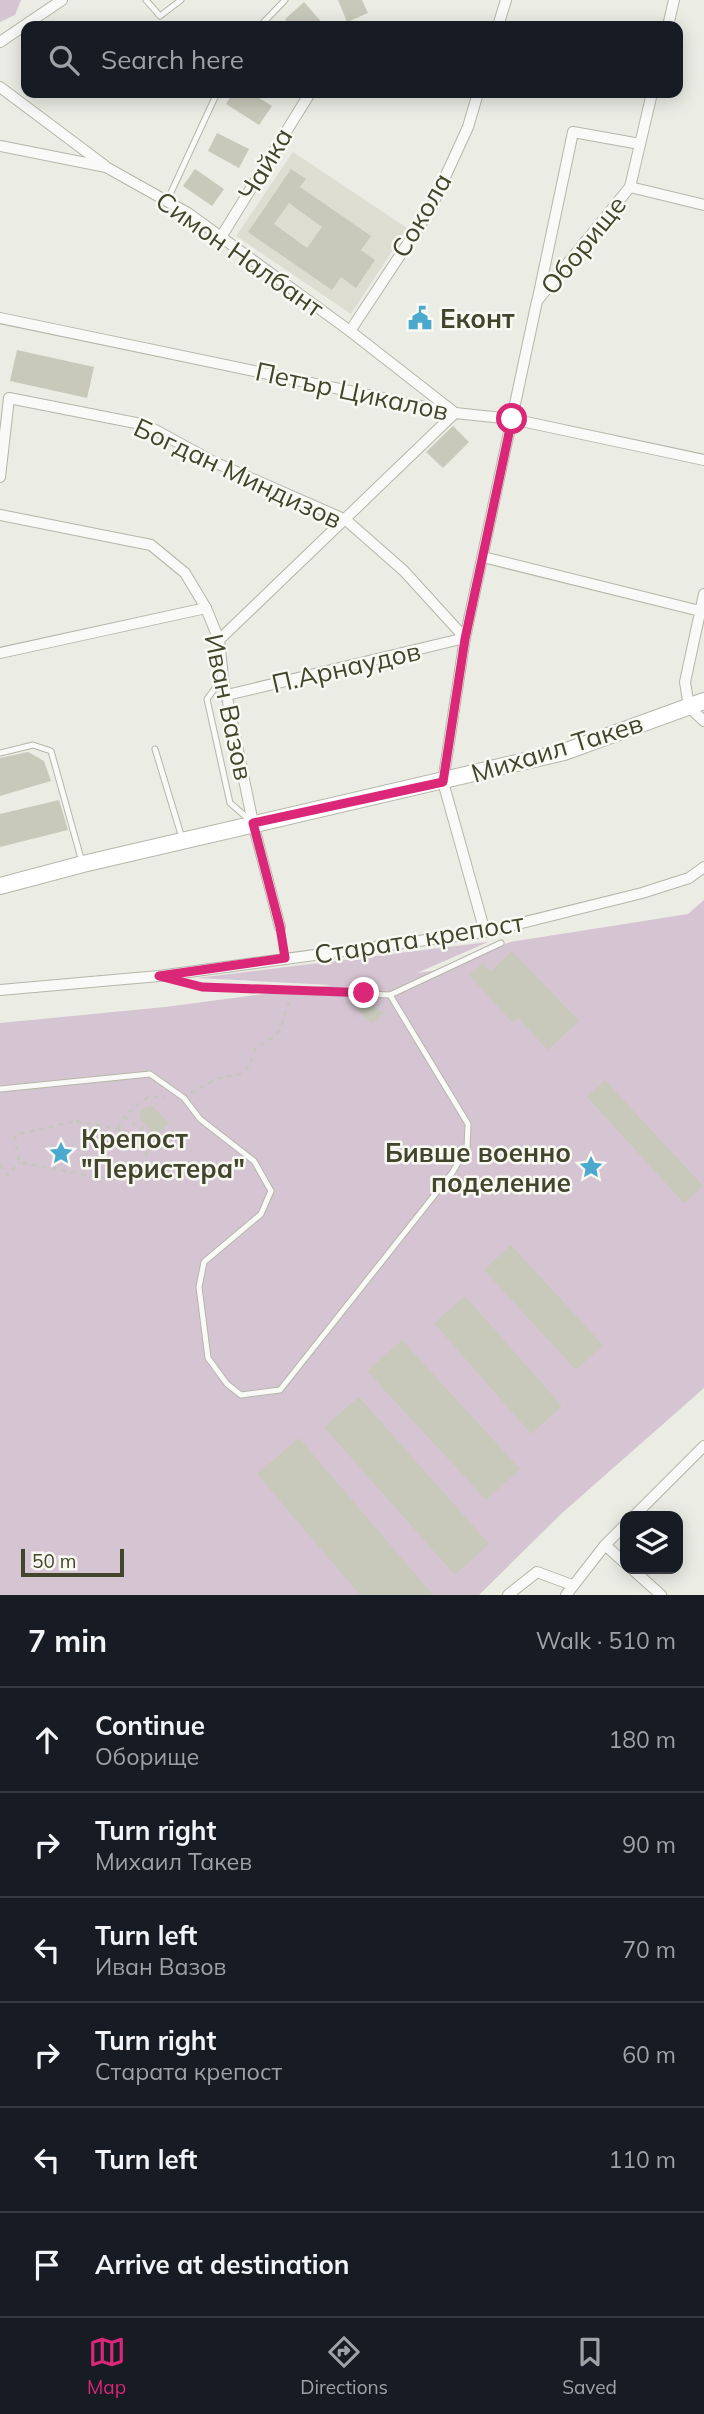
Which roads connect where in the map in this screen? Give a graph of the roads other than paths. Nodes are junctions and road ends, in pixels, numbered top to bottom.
1 (62, 0) edge
2 (146, 0) edge
3 (181, 0) edge
4 (285, 0) edge
5 (506, 0) edge
6 (674, 0) edge
7 (31, 21) edge
8 (265, 21) edge
9 (500, 21) edge
10 (669, 21) edge
11 (21, 28) edge
12 (0, 42) edge
13 (0, 87) edge
14 (215, 98) edge
15 (307, 98) edge
16 (477, 98) edge
17 (651, 98) edge
18 (640, 144) junction
19 (0, 146) edge
20 (106, 167) junction
21 (630, 187) junction
22 (167, 201) junction
23 (704, 205) edge
24 (221, 237) junction
25 (537, 301) junction
26 (0, 318) edge
27 (350, 331) junction
28 (5, 396) edge
29 (455, 413) junction
30 (512, 419) junction
31 (704, 460) edge
32 (0, 477) edge
33 (0, 514) edge
34 (346, 520) junction
35 (482, 557) junction
36 (704, 594) edge
37 (205, 608) junction
38 (700, 611) junction
39 (465, 639) junction
40 (219, 640) junction
41 (0, 653) edge
42 (223, 678) junction
43 (227, 695) junction
44 (697, 704) edge
45 (704, 721) edge
46 (155, 749) dead end
47 (0, 753) edge
48 (443, 782) junction
49 (253, 823) junction
50 (183, 841) junction
51 (83, 864) junction
52 (704, 867) edge
53 (0, 886) edge
54 (280, 927) dead end
55 (485, 932) junction
56 (501, 943) dead end
57 (159, 976) junction
58 (0, 990) edge
59 (390, 995) junction
60 (0, 1089) edge
61 (704, 1446) edge
62 (639, 1511) edge
63 (620, 1530) edge
64 (605, 1545) junction
65 (620, 1558) edge
66 (638, 1574) edge
67 (569, 1590) edge
68 (508, 1595) edge
69 (661, 1595) edge

1 - 7 street
2 - 3 lane
4 - 8 lane
5 - 9 street
6 - 10 street
11 - 12 street
13 - 20 street
14 - 22 lane
15 - 24 street, Чайка
16 - 27 street, Сокола
17 - 18 street, Оборище
18 - 21 street, Оборище
18 - 25 street
19 - 20 street, Симон Налбант
20 - 22 street, Симон Налбант
21 - 23 street
21 - 25 street, Оборище
22 - 24 street, Симон Налбант
24 - 27 street, Симон Налбант
25 - 30 street, Оборище
26 - 29 street, Петър Цикалов
27 - 29 street, Симон Налбант
28 - 32 street
28 - 34 street, Богдан Миндизов
29 - 30 street, Петър Цикалов
29 - 34 street
30 - 31 street, Петър Цикалов
30 - 35 street, Оборище
33 - 37 street, Иван Вазов
34 - 39 street, Богдан Миндизов
34 - 40 street
35 - 38 street
35 - 39 street, Оборище
36 - 38 street
37 - 40 street, Иван Вазов
37 - 41 street
38 - 44 street
39 - 43 street, П.Арнаудов
39 - 48 street, Оборище
40 - 42 street, Иван Вазов
42 - 43 street, Иван Вазов
42 - 49 lane
43 - 49 street, Иван Вазов
44 - 45 street
44 - 48 main road, Михаил Такев
46 - 50 lane
47 - 51 lane
48 - 49 main road, Михаил Такев
48 - 55 street, Оборище
49 - 50 main road, Михаил Такев
49 - 54 street, Иван Вазов
50 - 51 main road, Михаил Такев
51 - 53 main road, Михаил Такев
52 - 55 street, Старата крепост
55 - 57 street, Старата крепост
56 - 59 lane
57 - 58 street, Старата крепост
57 - 59 lane
59 - 60 lane
61 - 62 street
63 - 64 street
64 - 65 street
64 - 67 street
66 - 69 street
67 - 68 street

